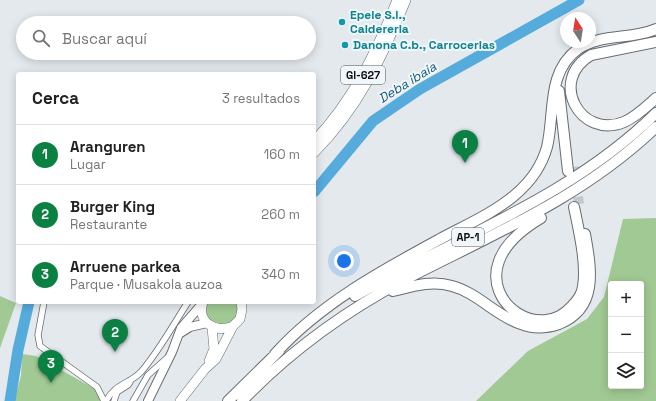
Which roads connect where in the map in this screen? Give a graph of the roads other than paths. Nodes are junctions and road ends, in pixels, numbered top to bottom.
1 (398, 0) edge
2 (406, 0) edge
3 (656, 29) edge
4 (656, 42) edge
5 (560, 73) junction
6 (572, 74) junction
7 (656, 98) edge
8 (656, 113) edge
9 (656, 127) edge
10 (316, 139) edge
11 (316, 151) edge
12 (595, 177) junction
13 (383, 293) junction
14 (44, 304) edge
15 (187, 304) edge
16 (202, 304) edge
17 (203, 304) edge
18 (241, 304) edge
19 (209, 325) junction
20 (233, 326) junction
21 (179, 335) junction
22 (275, 354) junction
23 (169, 356) junction
24 (205, 369) junction
25 (130, 382) junction
26 (105, 399) edge
27 (99, 401) edge
28 (114, 401) edge
29 (133, 401) edge
30 (148, 401) edge
31 (180, 401) edge
32 (228, 401) edge
33 (242, 401) edge

1 - 10 main road, GI-627
2 - 11 main road, GI-627
3 - 5 highway
4 - 6 highway
5 - 6 highway
5 - 22 highway
6 - 7 highway
8 - 22 highway, AP-1
9 - 12 highway, AP-1
12 - 13 highway, AP-1
12 - 13 highway
13 - 33 highway, AP-1
14 - 26 street
15 - 25 street
16 - 21 street
17 - 19 main road
18 - 20 main road
19 - 20 main road
19 - 21 street
19 - 24 main road
20 - 24 main road
21 - 23 street
22 - 32 highway, AP-1
23 - 29 street
23 - 30 street
24 - 31 main road
25 - 26 street
25 - 28 street
26 - 27 street

